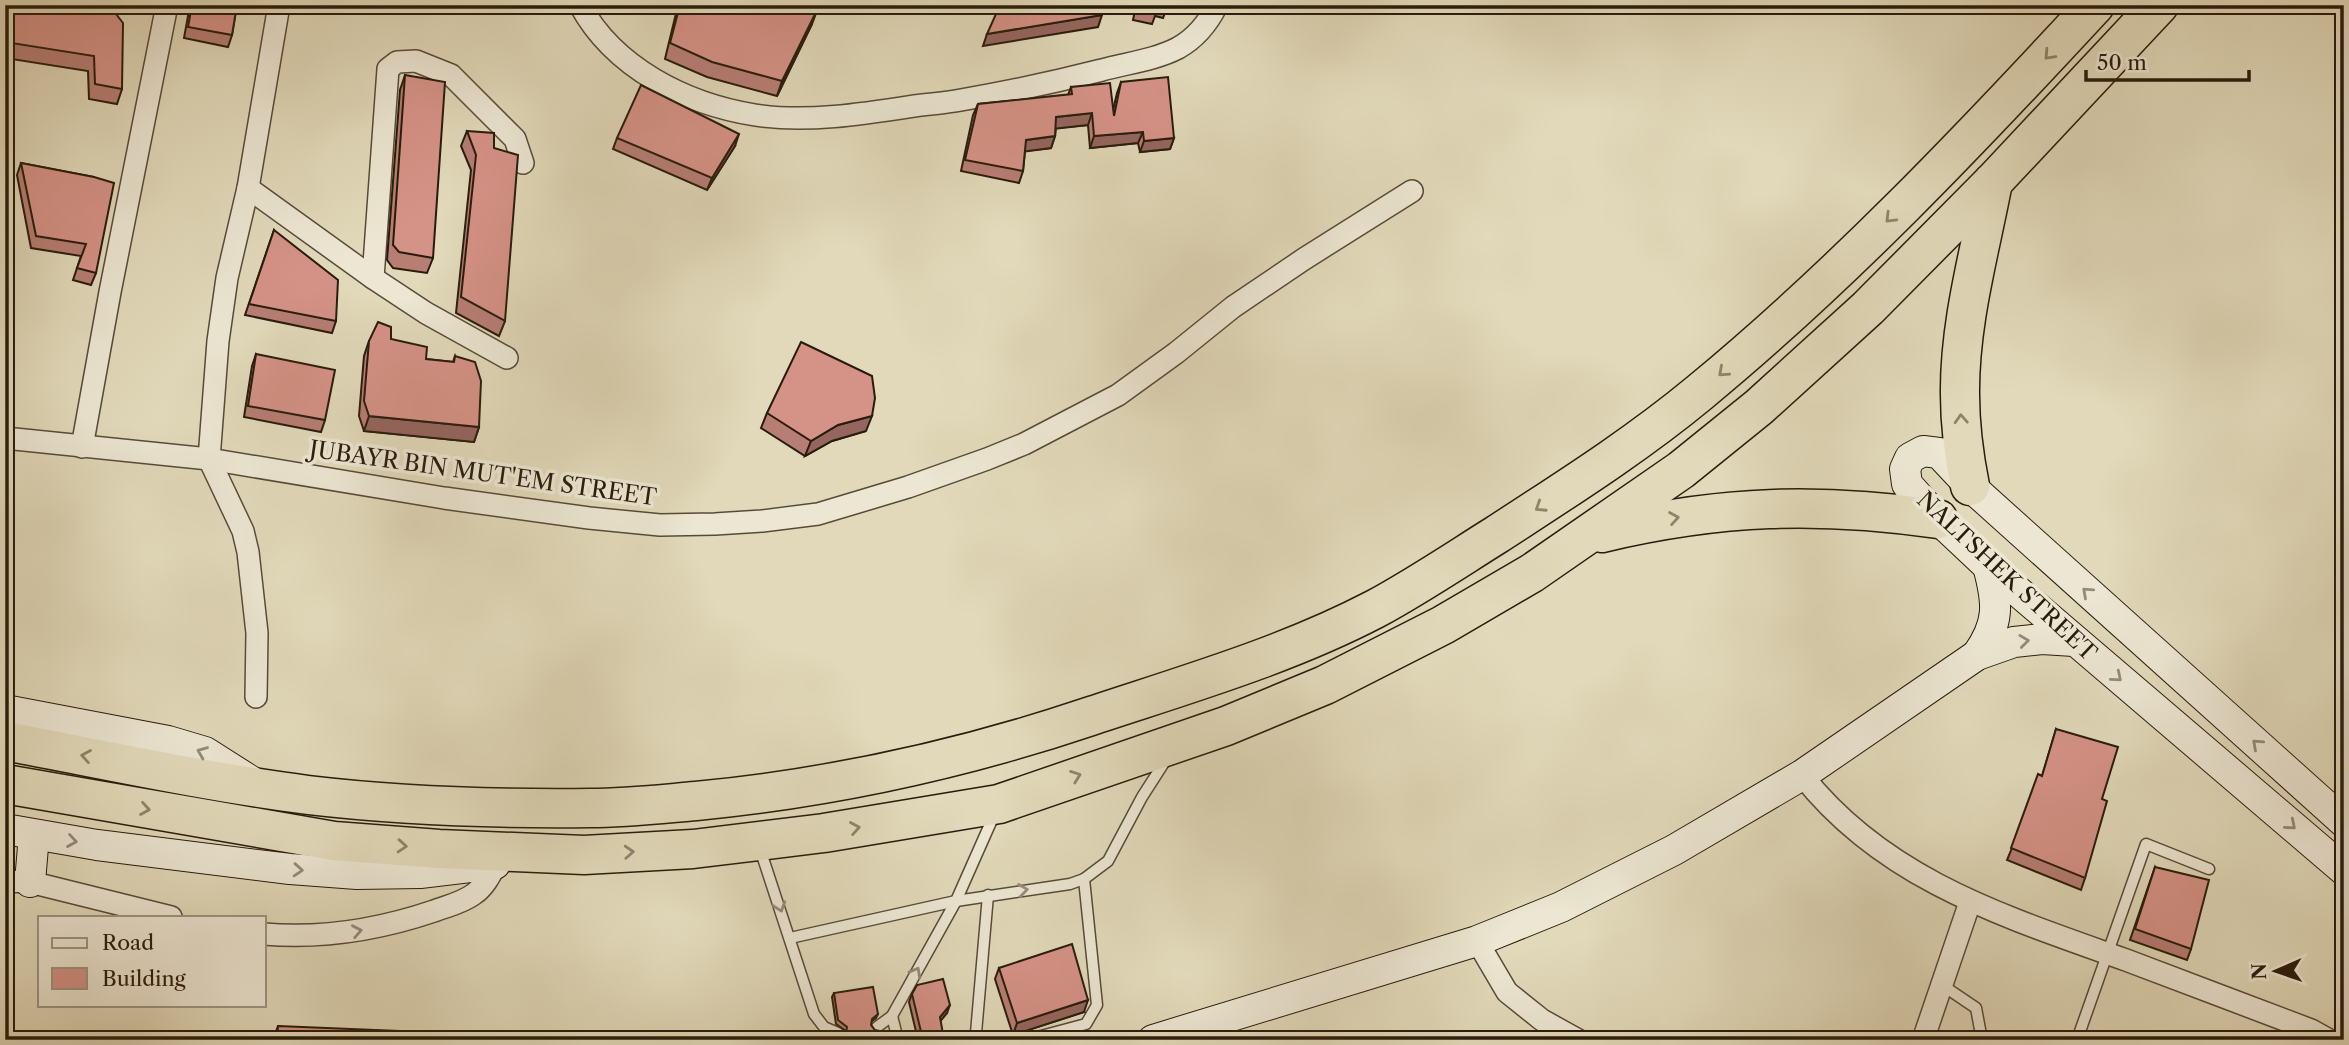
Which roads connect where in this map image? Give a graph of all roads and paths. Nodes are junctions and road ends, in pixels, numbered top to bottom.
1 (167, 5) edge
2 (279, 5) edge
3 (580, 5) edge
4 (2095, 5) edge
5 (2159, 5) edge
6 (1214, 11) edge
7 (523, 163) dead end
8 (1993, 181) junction
9 (248, 188) junction
10 (1412, 191) dead end
11 (373, 278) junction
12 (507, 358) dead end
13 (5, 438) edge
14 (82, 447) junction
15 (209, 459) junction
16 (1970, 486) junction
17 (1938, 519) junction
18 (1583, 538) junction
19 (1988, 566) junction
20 (2074, 641) junction
21 (1977, 655) junction
22 (256, 697) dead end
23 (5, 709) edge
24 (5, 741) edge
25 (1179, 741) junction
26 (1802, 775) junction
27 (5, 784) edge
28 (243, 785) junction
29 (999, 804) junction
30 (2344, 822) edge
31 (5, 828) edge
32 (34, 835) junction
33 (758, 843) junction
34 (538, 853) junction
35 (496, 864) junction
36 (2209, 869) dead end
37 (2344, 870) edge
38 (1084, 879) junction
39 (18, 881) edge
40 (988, 895) junction
41 (956, 901) junction
42 (1970, 902) junction
43 (167, 916) edge
44 (266, 934) edge
45 (790, 938) junction
46 (1477, 941) junction
47 (2107, 953) junction
48 (1942, 985) junction
49 (892, 1016) junction
50 (877, 1027) edge
51 (838, 1033) dead end
52 (898, 1040) edge
53 (978, 1040) edge
54 (1026, 1040) edge
55 (1153, 1040) edge
56 (1578, 1040) edge
57 (1923, 1040) edge
58 (1982, 1040) edge
59 (2077, 1040) edge
60 (2329, 1040) edge

1 - 14 street
2 - 9 street
3 - 6 street
4 -> 28 highway
5 - 8 highway
7 - 11 street
16 -> 8 highway
8 - 18 highway
9 - 11 street
9 - 15 street
10 - 15 street, JUBAYR BIN MUT'EM STREET
11 - 12 street
13 - 14 street, JUBAYR BIN MUT'EM STREET
14 - 15 street, JUBAYR BIN MUT'EM STREET
15 - 22 street
16 - 17 main road, NALTSHEK STREET
30 -> 16 main road, NALTSHEK STREET
18 -> 17 highway
17 - 19 main road, NALTSHEK STREET
18 - 25 highway
19 - 20 main road, NALTSHEK STREET
19 - 21 main road
21 -> 20 main road
20 -> 37 main road, NALTSHEK STREET
21 - 26 main road
28 -> 23 main road
28 -> 24 highway
29 -> 25 highway
25 - 38 lane
26 - 42 street
26 - 46 main road
27 -> 34 highway
33 -> 29 highway
29 - 41 lane
31 - 32 main road
32 -> 35 main road
32 - 39 main road
34 -> 33 highway
33 -> 45 lane
34 - 35 main road
44 -> 35 street
36 - 47 lane
40 -> 38 lane
38 - 54 lane
39 - 43 street
40 - 41 lane
40 - 53 lane
41 - 45 lane
49 -> 41 lane
42 - 47 street
42 - 48 street
45 - 51 lane
46 - 55 main road
46 - 56 street
47 - 59 lane
47 - 60 street
48 - 57 street
48 - 58 lane
49 - 50 lane
49 - 52 lane

